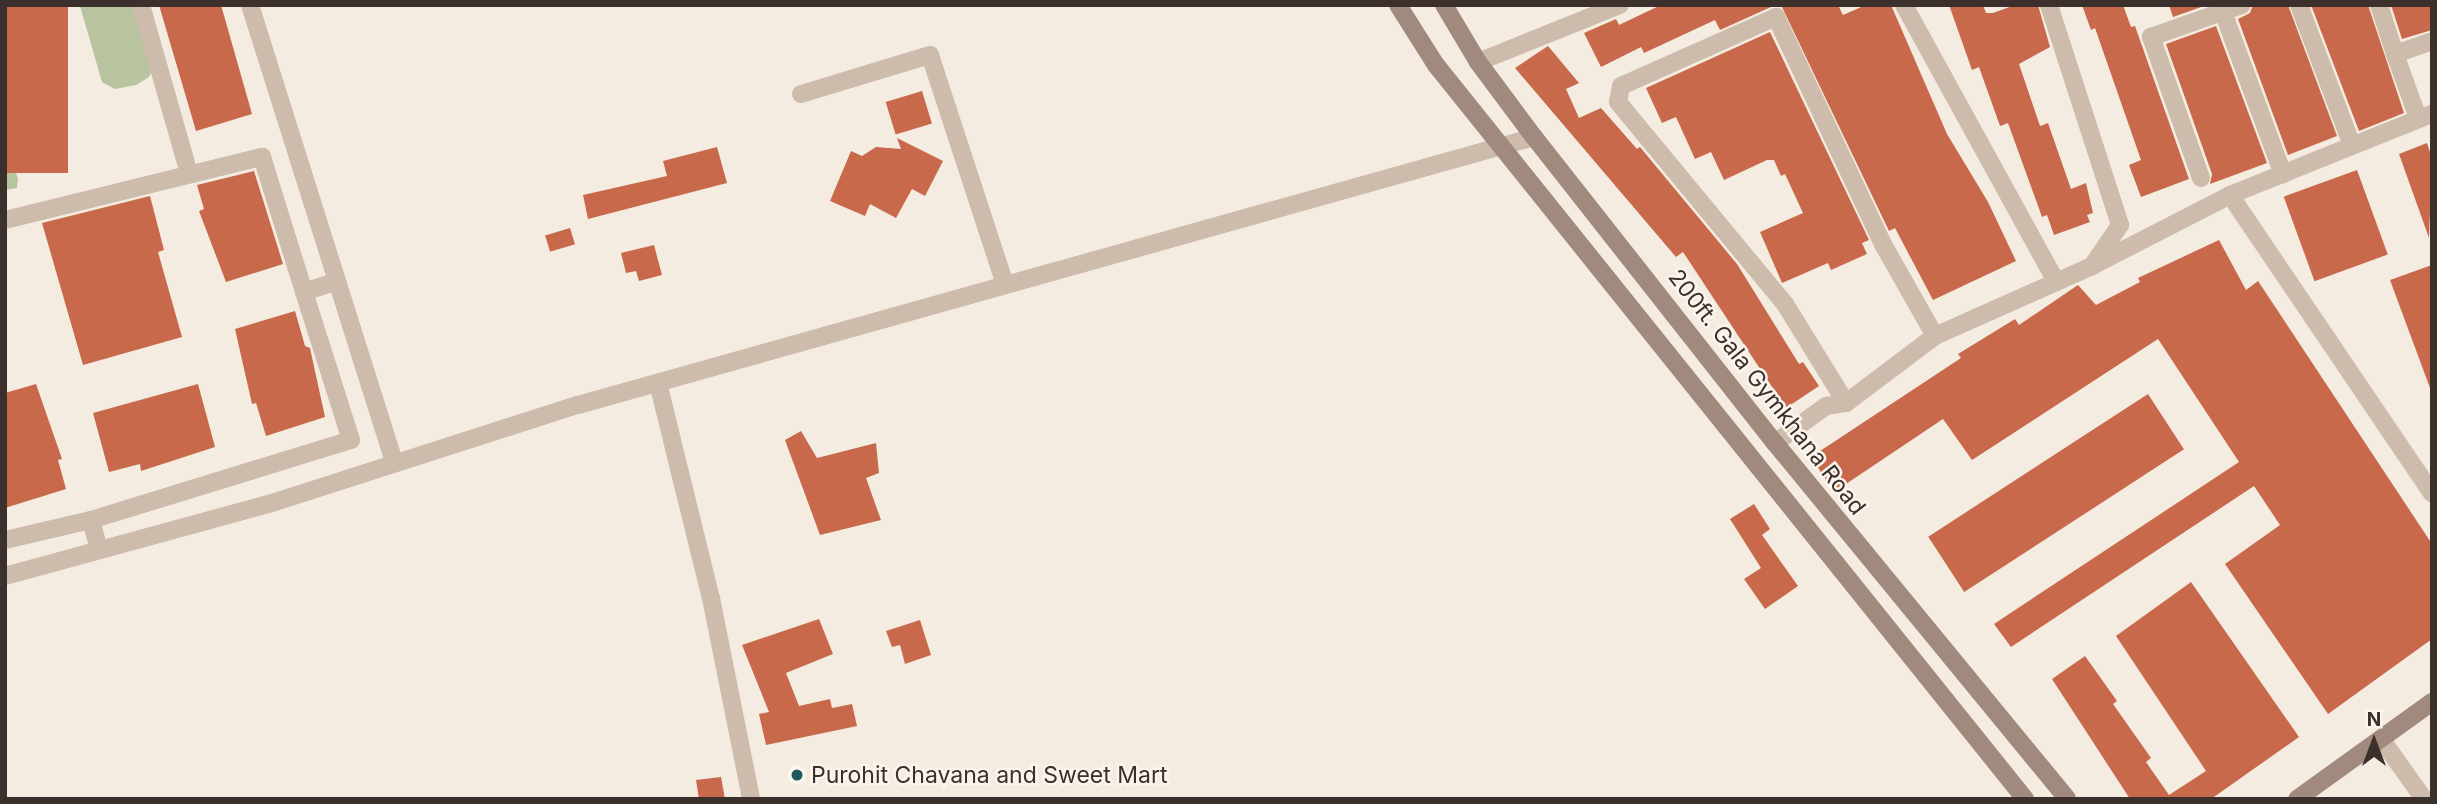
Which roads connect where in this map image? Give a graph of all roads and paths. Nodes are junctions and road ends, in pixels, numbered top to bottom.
1 (141, 5) edge
2 (250, 5) edge
3 (1398, 5) edge
4 (1444, 5) edge
5 (1620, 5) edge
6 (1904, 5) edge
7 (2049, 5) edge
8 (2242, 5) edge
9 (2299, 5) edge
10 (2379, 5) edge
11 (1600, 9) edge
12 (2224, 12) junction
13 (2432, 40) edge
14 (2395, 54) junction
15 (1478, 62) junction
16 (801, 94) dead end
17 (2425, 116) edge
18 (1534, 137) junction
19 (2352, 145) junction
20 (1503, 146) junction
21 (186, 163) dead end
22 (2283, 174) junction
23 (2201, 178) dead end
24 (2230, 195) junction
25 (5, 220) edge
26 (2092, 267) junction
27 (337, 281) junction
28 (2056, 282) junction
29 (1005, 284) junction
30 (304, 292) junction
31 (1936, 336) junction
32 (657, 383) junction
33 (1846, 403) junction
34 (1775, 443) junction
35 (394, 463) junction
36 (2432, 493) edge
37 (91, 520) junction
38 (5, 540) edge
39 (99, 550) junction
40 (5, 576) edge
41 (2432, 702) edge
42 (2382, 740) junction
43 (751, 799) edge
44 (2025, 799) edge
45 (2067, 799) edge
46 (2297, 799) edge
47 (2424, 799) edge

1 - 21 street
2 - 27 street
3 - 20 street
4 - 15 street, 200ft. Gala Gymkhana Road
5 - 11 street
6 - 28 street
7 - 26 street
8 - 12 street
9 - 19 street
10 - 14 street
11 - 15 street
12 - 22 street
12 - 23 street
13 - 14 street
14 - 17 street
15 - 18 street, 200ft. Gala Gymkhana Road
16 - 29 street
17 - 19 street
18 - 20 street
18 - 34 street, 200ft. Gala Gymkhana Road
19 - 22 street
20 - 29 street
20 - 44 street
22 - 24 street
24 - 26 street
24 - 36 street
25 - 30 street
26 - 28 street
27 - 30 street
27 - 35 street
28 - 31 street
29 - 32 street
30 - 37 street
31 - 33 street
31 - 33 street
32 - 35 street
32 - 43 street
33 - 34 street
34 - 45 street, 200ft. Gala Gymkhana Road
35 - 39 street
37 - 38 street
37 - 39 street
39 - 40 street
41 - 42 street
42 - 46 street
42 - 47 street

